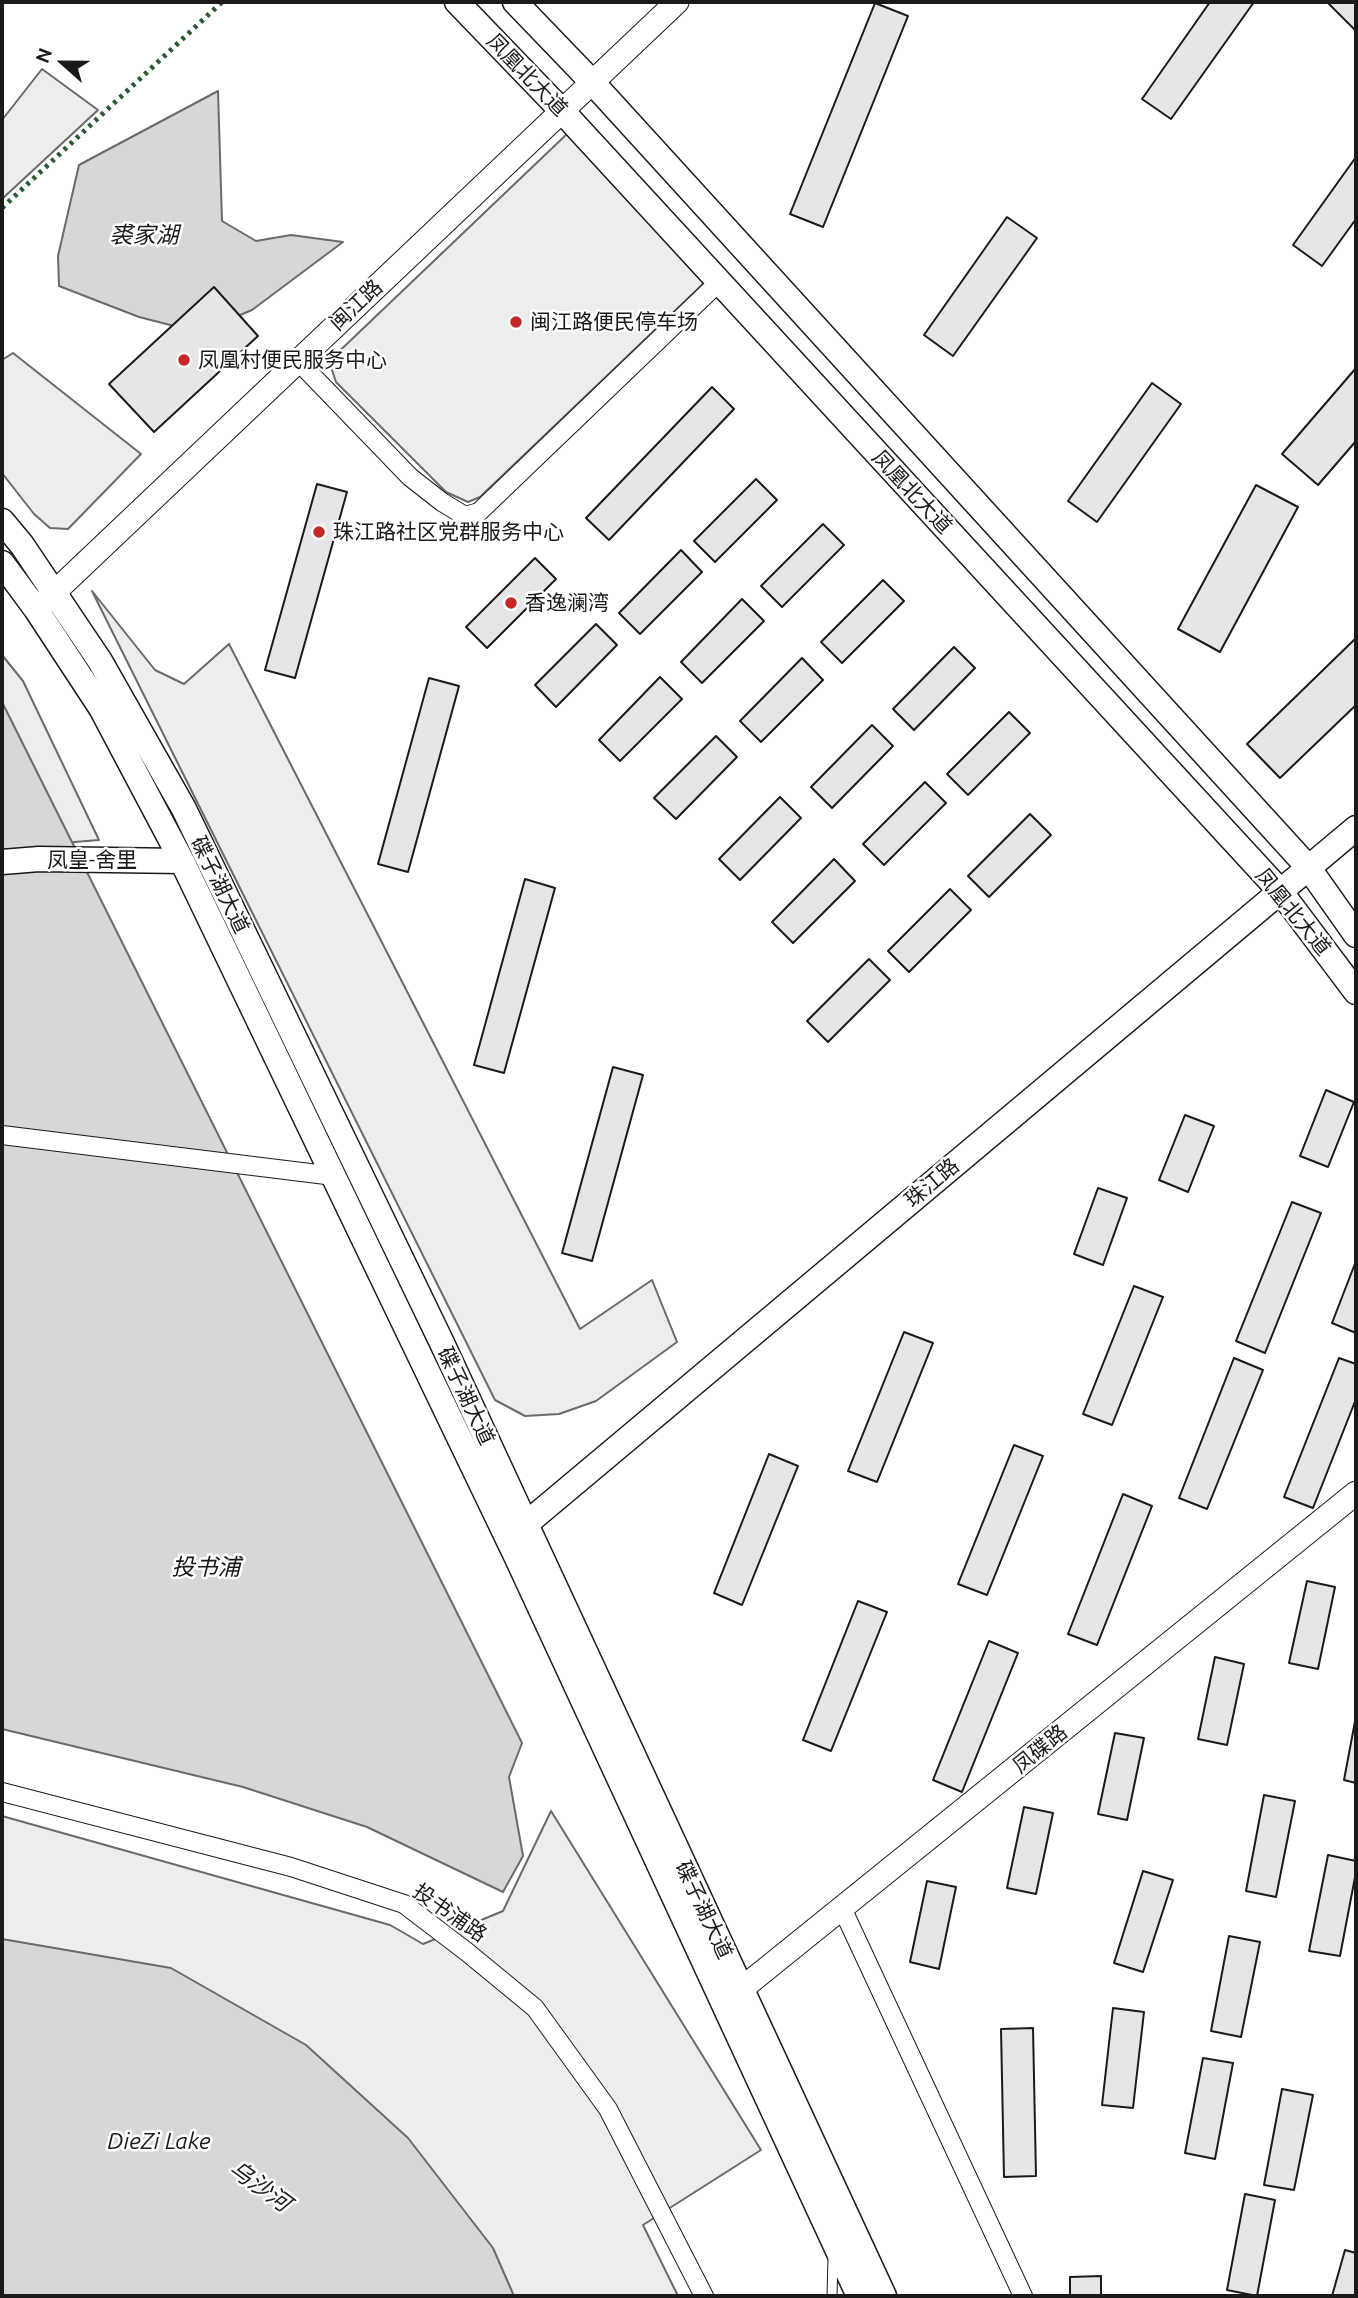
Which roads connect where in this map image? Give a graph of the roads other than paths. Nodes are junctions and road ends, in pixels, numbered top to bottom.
1 (457, 2) edge
2 (515, 2) edge
3 (677, 2) edge
4 (592, 82) junction
5 (562, 111) junction
6 (719, 282) junction
7 (298, 361) junction
8 (2, 521) edge
9 (2, 563) edge
10 (45, 601) junction
11 (1356, 828) edge
12 (182, 861) junction
13 (2, 862) edge
14 (1308, 867) junction
15 (1280, 891) junction
16 (1356, 934) edge
17 (1356, 992) edge
18 (2, 1135) edge
19 (334, 1176) junction
20 (1356, 1493) edge
21 (517, 1531) junction
22 (2, 1792) edge
23 (842, 1908) junction
24 (732, 1997) junction
25 (834, 2243) junction
26 (704, 2296) edge
27 (831, 2296) edge
28 (859, 2296) edge
29 (884, 2296) edge
30 (1023, 2296) edge

1 - 5 main road, 凤凰北大道
2 - 4 main road, 凤凰北大道
3 - 4 street, 闽江路
4 - 5 street, 闽江路
4 - 14 main road, 凤凰北大道
5 - 6 main road, 凤凰北大道
5 - 7 street, 闽江路
6 - 7 street
6 - 15 main road, 凤凰北大道
7 - 10 street, 闽江路
8 - 10 main road, 碟子湖大道
9 - 10 main road, 碟子湖大道
10 - 12 main road, 碟子湖大道
10 - 21 main road, 碟子湖大道
11 - 14 main road, 珠江路
12 - 13 main road, 凤皇-舍里
12 - 19 main road, 碟子湖大道
14 - 15 main road, 珠江路
14 - 16 main road, 凤凰北大道
15 - 17 main road, 凤凰北大道
15 - 21 main road, 珠江路
18 - 19 street
19 - 21 main road, 碟子湖大道
20 - 23 street, 凤碟路
21 - 24 main road, 碟子湖大道
22 - 26 street, 投书浦路
23 - 24 street, 凤碟路
23 - 30 street
24 - 25 main road, 碟子湖大道
24 - 29 main road, 碟子湖大道
25 - 27 lane
25 - 28 main road, 碟子湖大道

